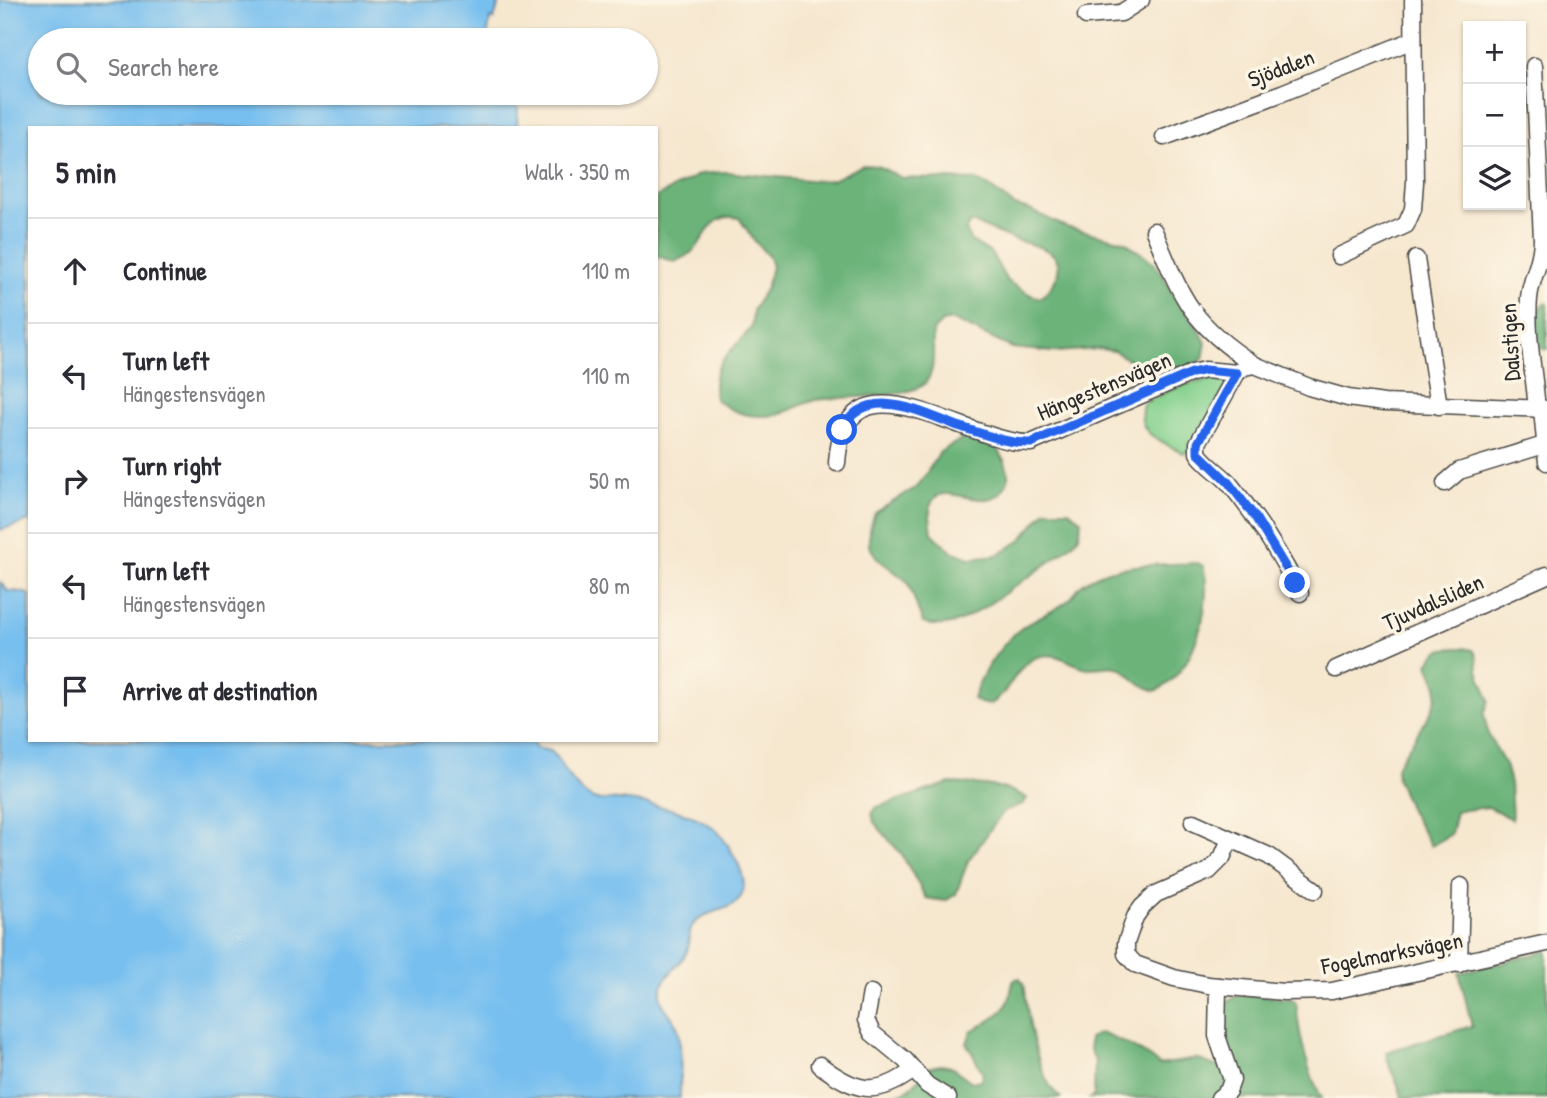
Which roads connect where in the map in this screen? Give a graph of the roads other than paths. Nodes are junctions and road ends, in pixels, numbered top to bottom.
1 (1141, 0) edge
2 (1413, 0) edge
3 (1086, 16) dead end
4 (1413, 40) junction
5 (1534, 66) dead end
6 (1164, 137) dead end
7 (1154, 231) dead end
8 (1339, 256) dead end
9 (1416, 259) dead end
10 (1255, 365) junction
11 (1237, 373) junction
12 (1439, 406) junction
13 (1542, 409) edge
14 (1544, 445) junction
15 (1547, 462) edge
16 (837, 463) dead end
17 (1446, 483) dead end
18 (1547, 575) edge
19 (1300, 593) dead end
20 (1336, 669) dead end
21 (1194, 822) dead end
22 (1230, 839) junction
23 (1461, 886) dead end
24 (1315, 890) dead end
25 (1547, 943) edge
26 (1460, 964) junction
27 (1218, 986) junction
28 (871, 993) dead end
29 (820, 1065) dead end
30 (912, 1071) junction
31 (947, 1098) edge
32 (1219, 1098) edge

1 - 3 street
2 - 4 street
4 - 6 street, Sjödalen
4 - 8 street
5 - 13 street, Dalstigen
7 - 10 street
9 - 12 street
10 - 11 street, Hängestensvägen
10 - 12 street
11 - 16 street, Hängestensvägen
11 - 19 street
12 - 13 street
13 - 14 street, Dalstigen
14 - 15 street, Dalstigen
14 - 17 street
18 - 20 street, Tjuvdalsliden
21 - 22 street
22 - 24 street
22 - 27 street, Fogelmarksvägen
23 - 26 street
25 - 26 street, Fogelmarksvägen
26 - 27 street, Fogelmarksvägen
27 - 32 street
28 - 30 street
29 - 30 street
30 - 31 street

